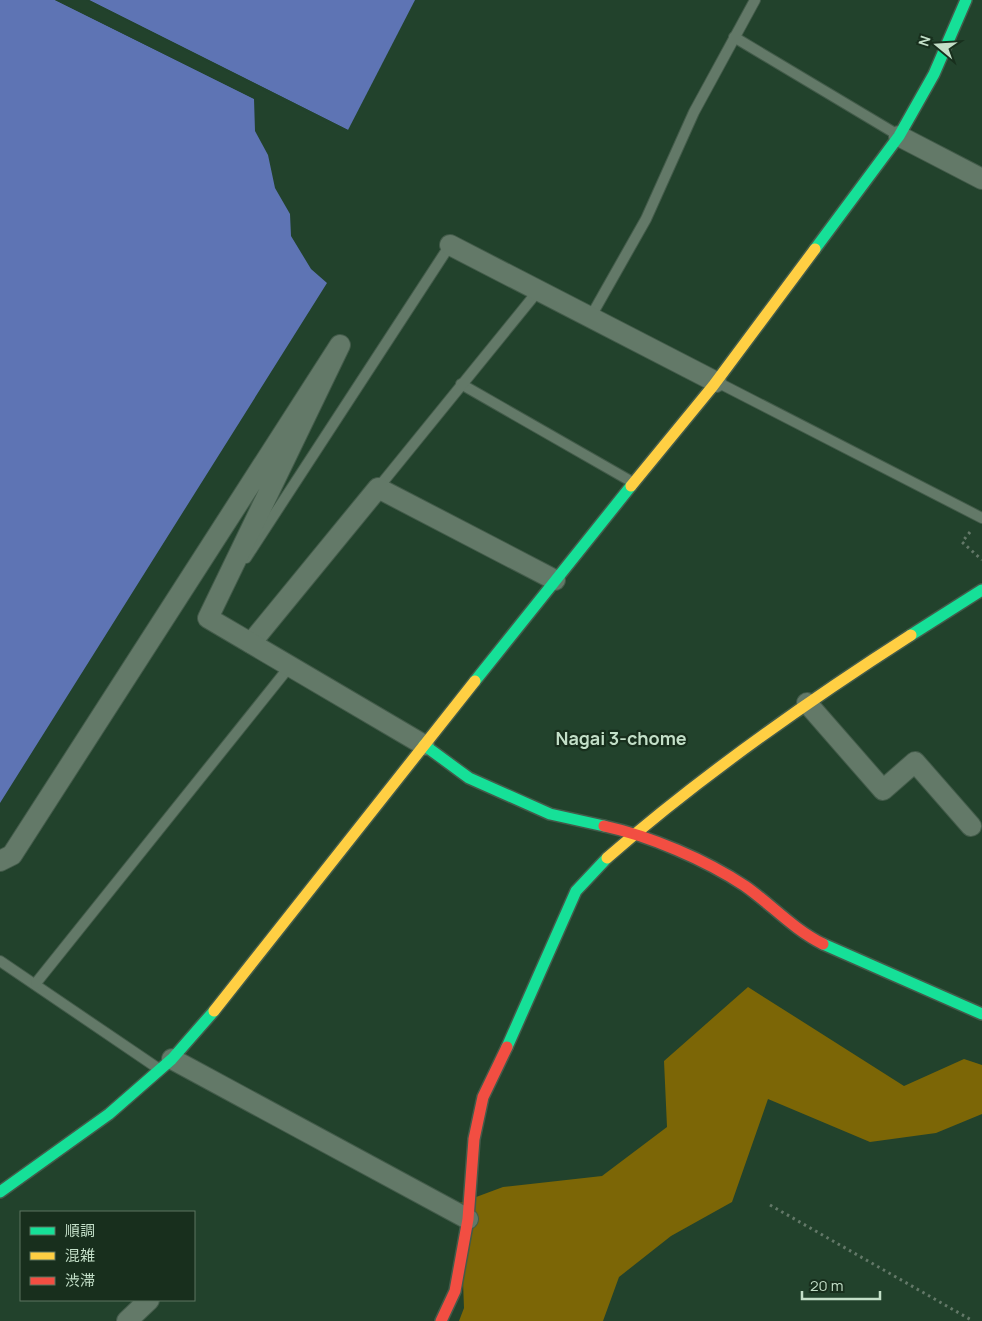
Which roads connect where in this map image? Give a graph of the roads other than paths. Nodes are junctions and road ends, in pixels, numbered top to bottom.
1 (755, 0) edge
2 (966, 0) edge
3 (734, 38) junction
4 (899, 136) junction
5 (982, 179) edge
6 (450, 245) joint
7 (538, 291) junction
8 (590, 318) junction
9 (716, 382) junction
10 (461, 384) junction
11 (635, 484) junction
12 (378, 488) junction
13 (982, 518) edge
14 (555, 580) junction
15 (982, 590) edge
16 (208, 618) junction
17 (251, 643) junction
18 (290, 666) junction
19 (807, 703) junction
20 (424, 745) junction
21 (971, 826) dead end
22 (636, 833) junction
23 (0, 861) edge
24 (0, 961) edge
25 (36, 984) junction
26 (982, 1014) edge
27 (166, 1064) junction
28 (0, 1192) edge
29 (468, 1219) junction
30 (148, 1301) edge
31 (127, 1321) edge
32 (441, 1321) edge

1 - 3 lane
2 - 4 street
3 - 4 lane
3 - 8 lane
4 - 5 street
4 - 9 street
6 - 7 street
6 - 16 lane
7 - 8 street
7 - 10 lane
8 - 9 street
9 - 11 street
9 - 13 lane
10 - 11 lane
10 - 12 lane
11 - 14 street
12 - 14 street
12 - 17 street
14 - 20 street
15 - 19 street
16 - 17 street
16 - 23 street
17 - 18 street
18 - 20 street
18 - 25 lane
19 - 21 street
19 - 22 street
20 - 22 street
20 - 27 street
22 - 26 street
22 - 29 street
24 - 25 lane
25 - 27 lane
27 - 28 street
27 - 29 street
29 - 32 street
30 - 31 street

